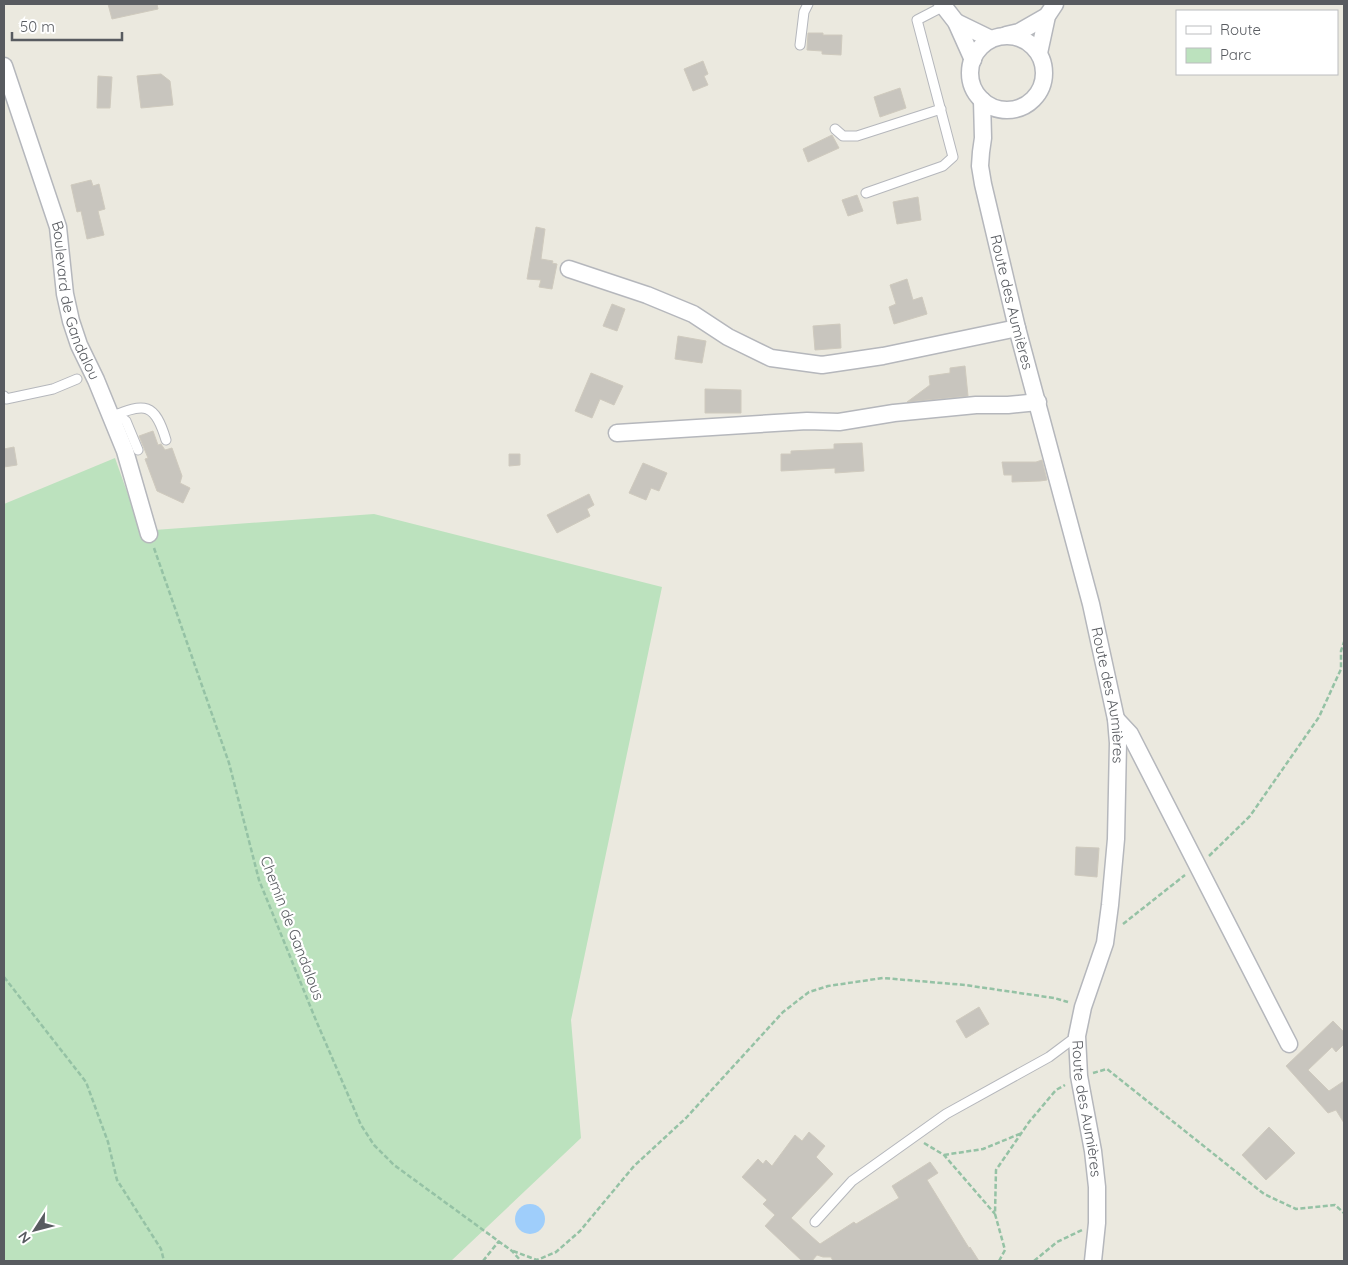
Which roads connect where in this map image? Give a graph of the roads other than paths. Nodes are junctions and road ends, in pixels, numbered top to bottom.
1 (808, 4) edge
2 (943, 5) edge
3 (1051, 10) edge
4 (956, 22) junction
5 (998, 38) junction
6 (800, 45) dead end
7 (1039, 53) junction
8 (973, 60) junction
9 (4, 66) edge
10 (982, 100) junction
11 (941, 109) junction
12 (1011, 110) junction
13 (835, 129) dead end
14 (983, 138) junction
15 (866, 192) dead end
16 (569, 268) dead end
17 (1017, 328) junction
18 (77, 379) dead end
19 (5, 399) edge
20 (1038, 402) junction
21 (114, 415) junction
22 (617, 433) dead end
23 (166, 440) dead end
24 (138, 450) dead end
25 (149, 534) road end
26 (1116, 719) junction
27 (1077, 1036) junction
28 (1289, 1044) dead end
29 (815, 1222) dead end
30 (1094, 1261) edge

1 - 6 lane
2 - 4 street
2 - 11 lane
3 - 5 street
3 - 7 street
4 - 5 street
4 - 8 street
5 - 7 street
5 - 8 street
7 - 12 street
8 - 10 street
9 - 21 street, Boulevard de Gandalou
10 - 12 street
10 - 14 street, Route des Aumières
11 - 13 lane
11 - 15 lane
12 - 14 street
14 - 17 street, Route des Aumières
16 - 17 street
17 - 20 street, Route des Aumières
18 - 19 lane
20 - 22 street
20 - 26 street, Route des Aumières
21 - 23 lane
21 - 24 lane
21 - 25 street, Boulevard de Gandalou
26 - 27 street, Route des Aumières
26 - 28 street
27 - 29 lane
27 - 30 street, Route des Aumières

